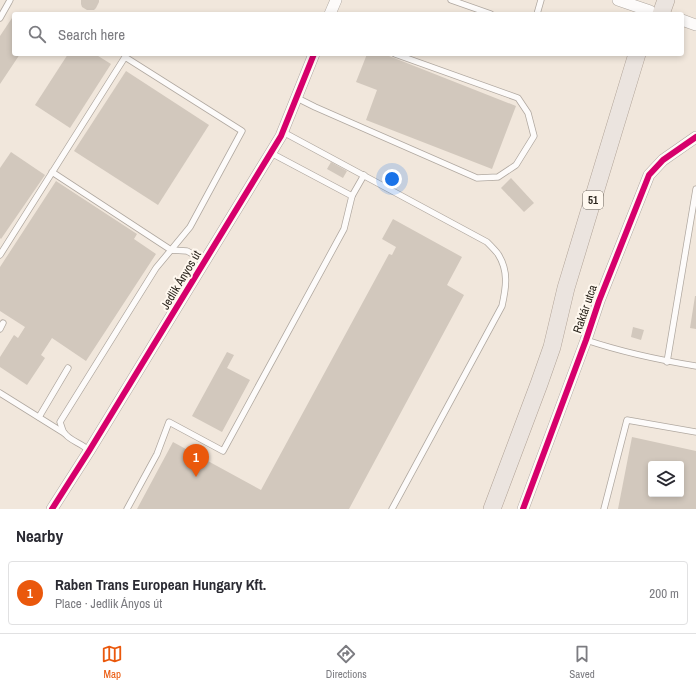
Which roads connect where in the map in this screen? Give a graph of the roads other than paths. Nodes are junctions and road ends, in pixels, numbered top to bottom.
1 (10, 0) edge
2 (336, 0) edge
3 (451, 0) edge
4 (541, 0) edge
5 (618, 0) edge
6 (659, 9) edge
7 (331, 12) edge
8 (485, 12) edge
9 (538, 12) edge
10 (0, 18) edge
11 (684, 21) edge
12 (696, 25) edge
13 (122, 56) edge
14 (125, 56) edge
15 (313, 56) edge
16 (401, 56) edge
17 (636, 56) edge
18 (648, 56) edge
19 (297, 98) junction
20 (283, 132) junction
21 (696, 137) edge
22 (271, 153) junction
23 (52, 172) junction
24 (364, 176) junction
25 (696, 189) edge
26 (352, 196) junction
27 (171, 250) junction
28 (0, 255) edge
29 (205, 261) junction
30 (3, 323) dead end
31 (0, 329) edge
32 (586, 340) junction
33 (552, 346) junction
34 (667, 362) junction
35 (696, 366) edge
36 (68, 368) dead end
37 (0, 393) edge
38 (39, 417) junction
39 (696, 432) edge
40 (64, 433) junction
41 (89, 451) junction
42 (52, 509) edge
43 (127, 509) edge
44 (392, 509) edge
45 (492, 509) edge
46 (523, 509) edge
47 (604, 509) edge

1 - 10 lane
2 - 7 street
3 - 8 lane
4 - 9 lane
5 - 6 street
11 - 12 street
13 - 23 lane
14 - 27 lane
15 - 19 street, Jedlik Ányos út
16 - 19 lane
17 - 33 main road, 51
18 - 33 main road, 51
19 - 20 street, Jedlik Ányos út
20 - 22 street, Jedlik Ányos út
20 - 24 lane
21 - 32 street, Raktár utca
22 - 26 lane
22 - 29 street, Jedlik Ányos út
23 - 27 lane
23 - 28 lane
24 - 26 lane
24 - 44 lane
25 - 34 lane
26 - 43 lane
27 - 29 lane
27 - 40 lane
29 - 41 street, Jedlik Ányos út
30 - 31 lane
32 - 34 lane
32 - 46 street, Raktár utca
33 - 45 main road, 51
34 - 35 lane
36 - 38 lane
37 - 38 lane
38 - 40 lane
39 - 47 lane
40 - 41 lane
41 - 42 street, Jedlik Ányos út

